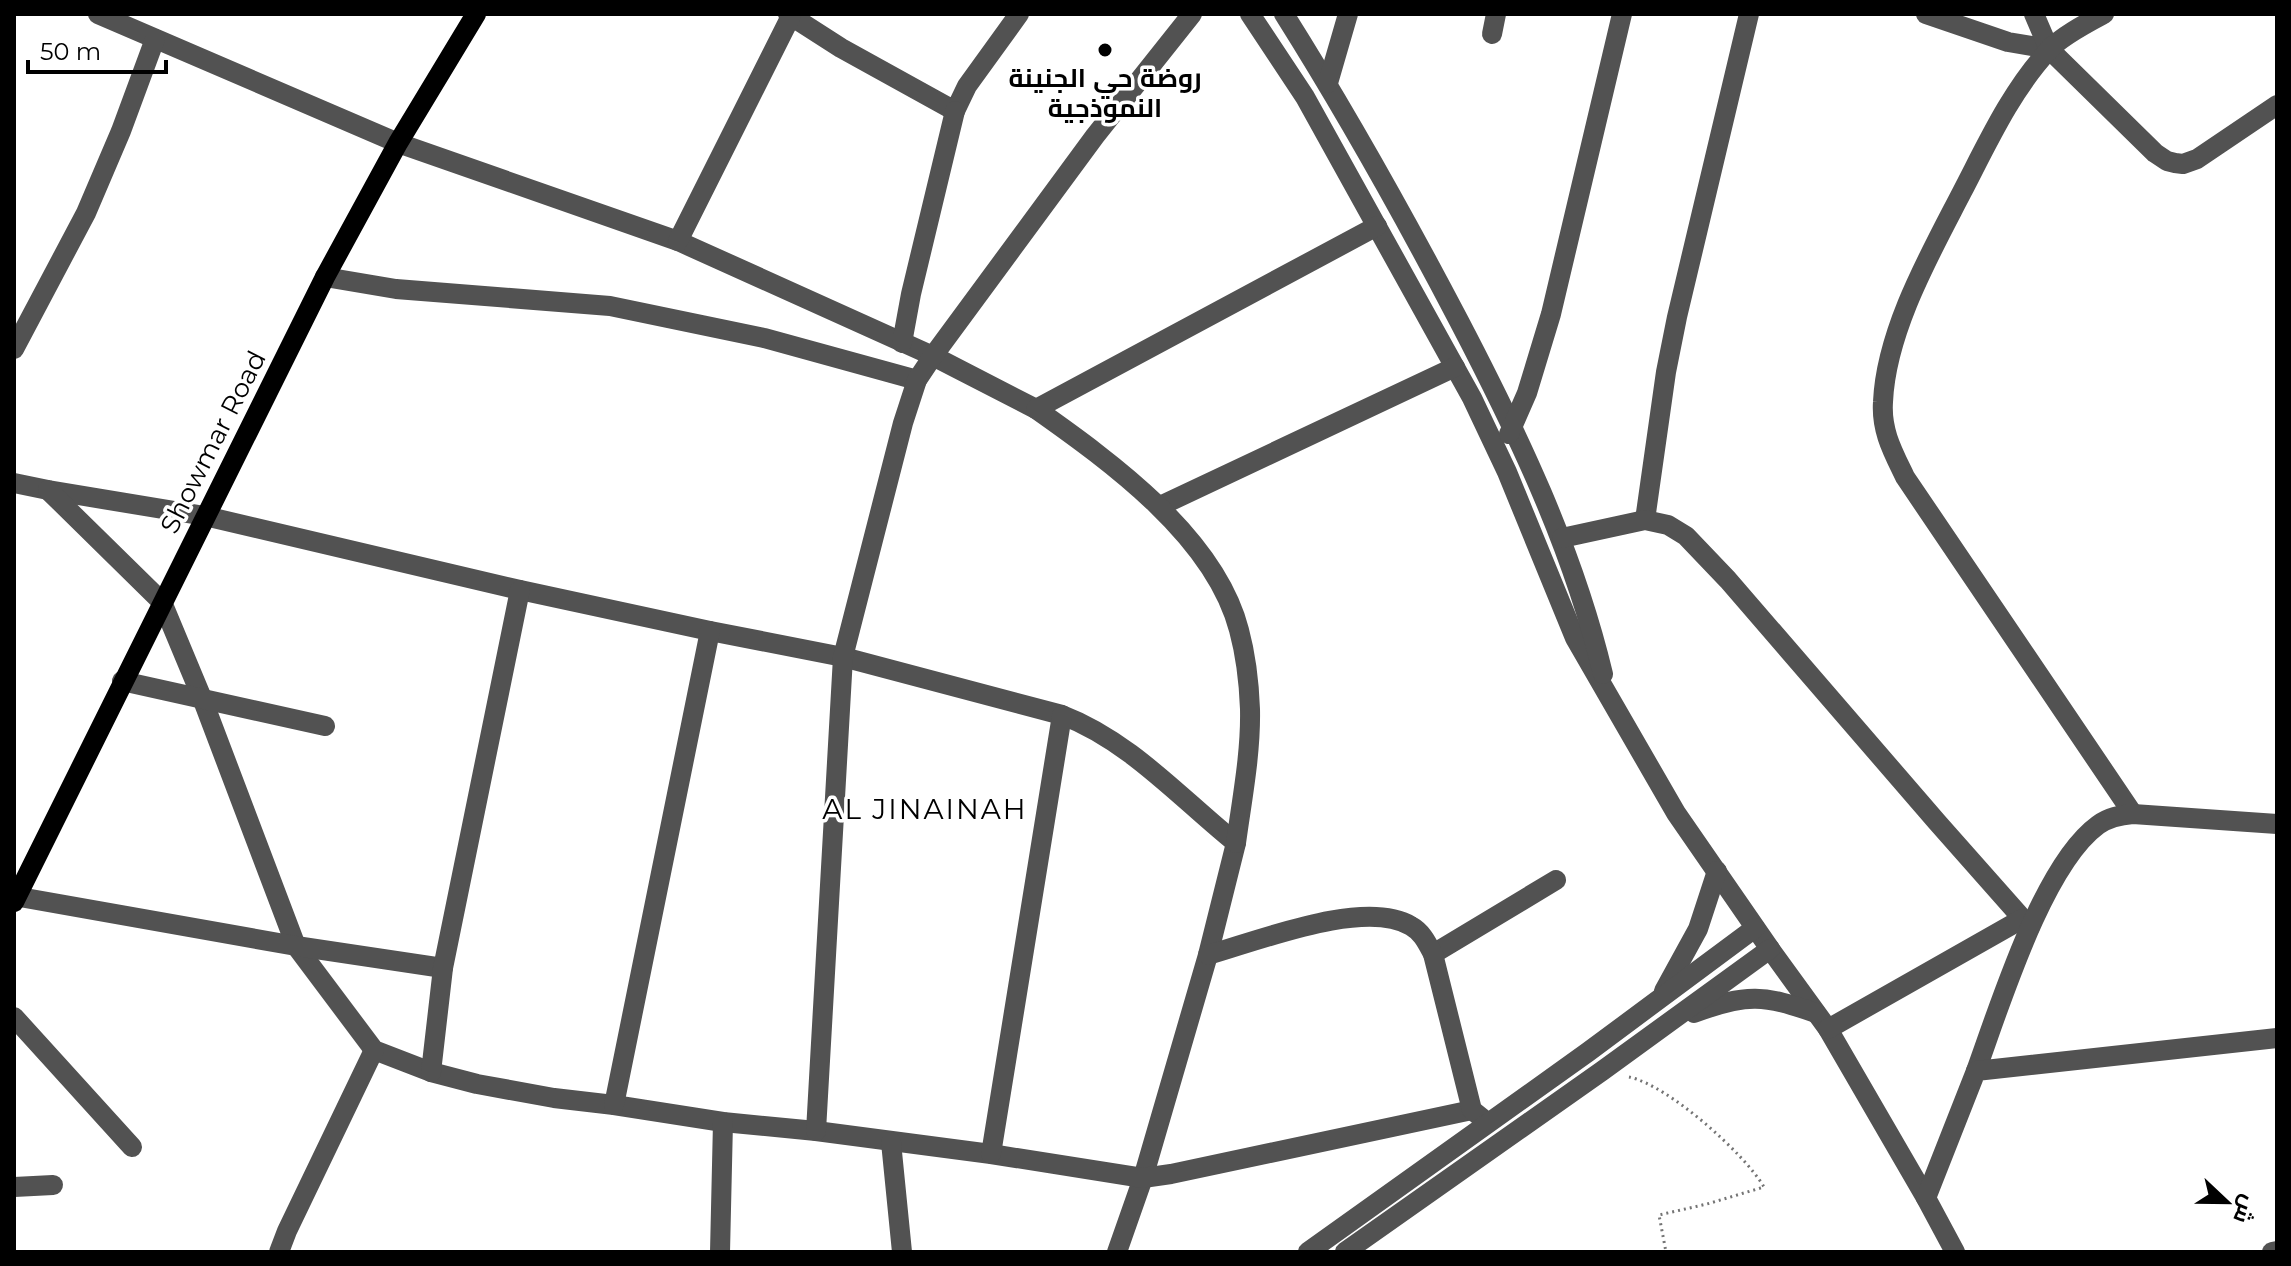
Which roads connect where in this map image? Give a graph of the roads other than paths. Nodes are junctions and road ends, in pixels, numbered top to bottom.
1 (98, 14) edge
2 (476, 14) edge
3 (1019, 14) edge
4 (1192, 14) edge
5 (1250, 14) edge
6 (1284, 14) edge
7 (1348, 14) edge
8 (1622, 14) edge
9 (1749, 14) edge
10 (1926, 14) edge
11 (2034, 14) edge
12 (2104, 14) edge
13 (790, 15) edge
14 (155, 39) junction
15 (2049, 49) junction
16 (1328, 83) junction
17 (2277, 105) edge
18 (955, 111) junction
19 (398, 143) junction
20 (1377, 226) junction
21 (678, 241) junction
22 (325, 277) junction
23 (902, 343) junction
24 (14, 349) edge
25 (933, 356) junction
26 (1455, 367) junction
27 (917, 380) junction
28 (1036, 409) junction
29 (1513, 428) junction
30 (1497, 451) junction
31 (15, 480) edge
32 (48, 490) junction
33 (1160, 506) junction
34 (205, 516) junction
35 (1645, 520) junction
36 (1562, 538) junction
37 (520, 590) junction
38 (162, 602) junction
39 (710, 631) junction
40 (843, 657) junction
41 (122, 681) junction
42 (1609, 697) junction
43 (202, 698) junction
44 (1062, 715) junction
45 (325, 726) dead end
46 (2133, 814) junction
47 (2277, 824) edge
48 (1236, 843) junction
49 (1717, 871) junction
50 (1556, 880) dead end
51 (15, 899) edge
52 (2026, 923) junction
53 (1755, 928) junction
54 (296, 946) junction
55 (1770, 949) junction
56 (1433, 954) junction
57 (1208, 955) junction
58 (443, 968) junction
59 (1659, 999) junction
60 (14, 1017) edge
61 (1822, 1021) junction
62 (1668, 1023) junction
63 (2277, 1038) edge
64 (374, 1050) junction
65 (1976, 1071) junction
66 (431, 1072) junction
67 (614, 1105) junction
68 (1480, 1117) junction
69 (723, 1122) junction
70 (816, 1131) junction
71 (1504, 1140) junction
72 (891, 1142) junction
73 (132, 1147) dead end
74 (991, 1154) junction
75 (1143, 1178) junction
76 (53, 1185) dead end
77 (14, 1187) edge
78 (1926, 1198) junction
79 (279, 1252) edge
80 (720, 1252) edge
81 (902, 1252) edge
82 (1117, 1252) edge
83 (1308, 1252) edge
84 (1345, 1252) edge
85 (1955, 1252) edge

1 - 14 street
2 - 19 main road, Showmar Road
3 - 18 street
4 - 25 street
5 - 20 street
6 - 16 street
7 - 16 street
8 - 29 street
9 - 35 street
10 - 15 street
11 - 15 street
12 - 15 street
13 - 18 street
13 - 21 street
14 - 19 street
14 - 24 street
15 - 17 street
15 - 46 street
16 - 29 street
18 - 23 street
19 - 21 street
19 - 22 main road, Showmar Road
20 - 26 street
20 - 28 street
21 - 23 street
22 - 27 street
22 - 34 main road, Showmar Road
23 - 25 street
25 - 27 street
25 - 28 street
26 - 30 street
26 - 33 street
27 - 40 street
28 - 33 street
29 - 30 street
29 - 36 street
30 - 42 street
31 - 32 street
32 - 34 street
32 - 38 street
33 - 48 street
34 - 37 street
34 - 38 main road, Showmar Road
35 - 36 street
35 - 52 street
36 - 42 street
37 - 39 street
37 - 58 street
38 - 41 main road, Showmar Road
38 - 43 street
39 - 40 street
39 - 67 street
40 - 44 street
40 - 70 street
41 - 43 street
41 - 51 main road, Showmar Road
42 - 49 street
43 - 45 street
43 - 54 street
44 - 48 street
44 - 74 street
46 - 47 street
46 - 52 street
48 - 57 street
49 - 53 street
49 - 59 street
50 - 56 street
51 - 54 street
52 - 61 street
52 - 65 street
53 - 55 street
53 - 59 street
54 - 58 street
54 - 64 street
55 - 61 street
55 - 62 street
56 - 57 street
56 - 68 street
57 - 75 street
58 - 66 street
59 - 68 street
60 - 73 street
61 - 62 street
61 - 78 street
62 - 71 street
63 - 65 street
64 - 66 street
64 - 79 street
65 - 78 street
66 - 67 street
67 - 69 street
68 - 71 street
68 - 75 street
68 - 83 street
69 - 70 street
69 - 80 street
70 - 72 street
71 - 84 street
72 - 74 street
72 - 81 street
74 - 75 street
75 - 82 street
76 - 77 street
78 - 85 street

